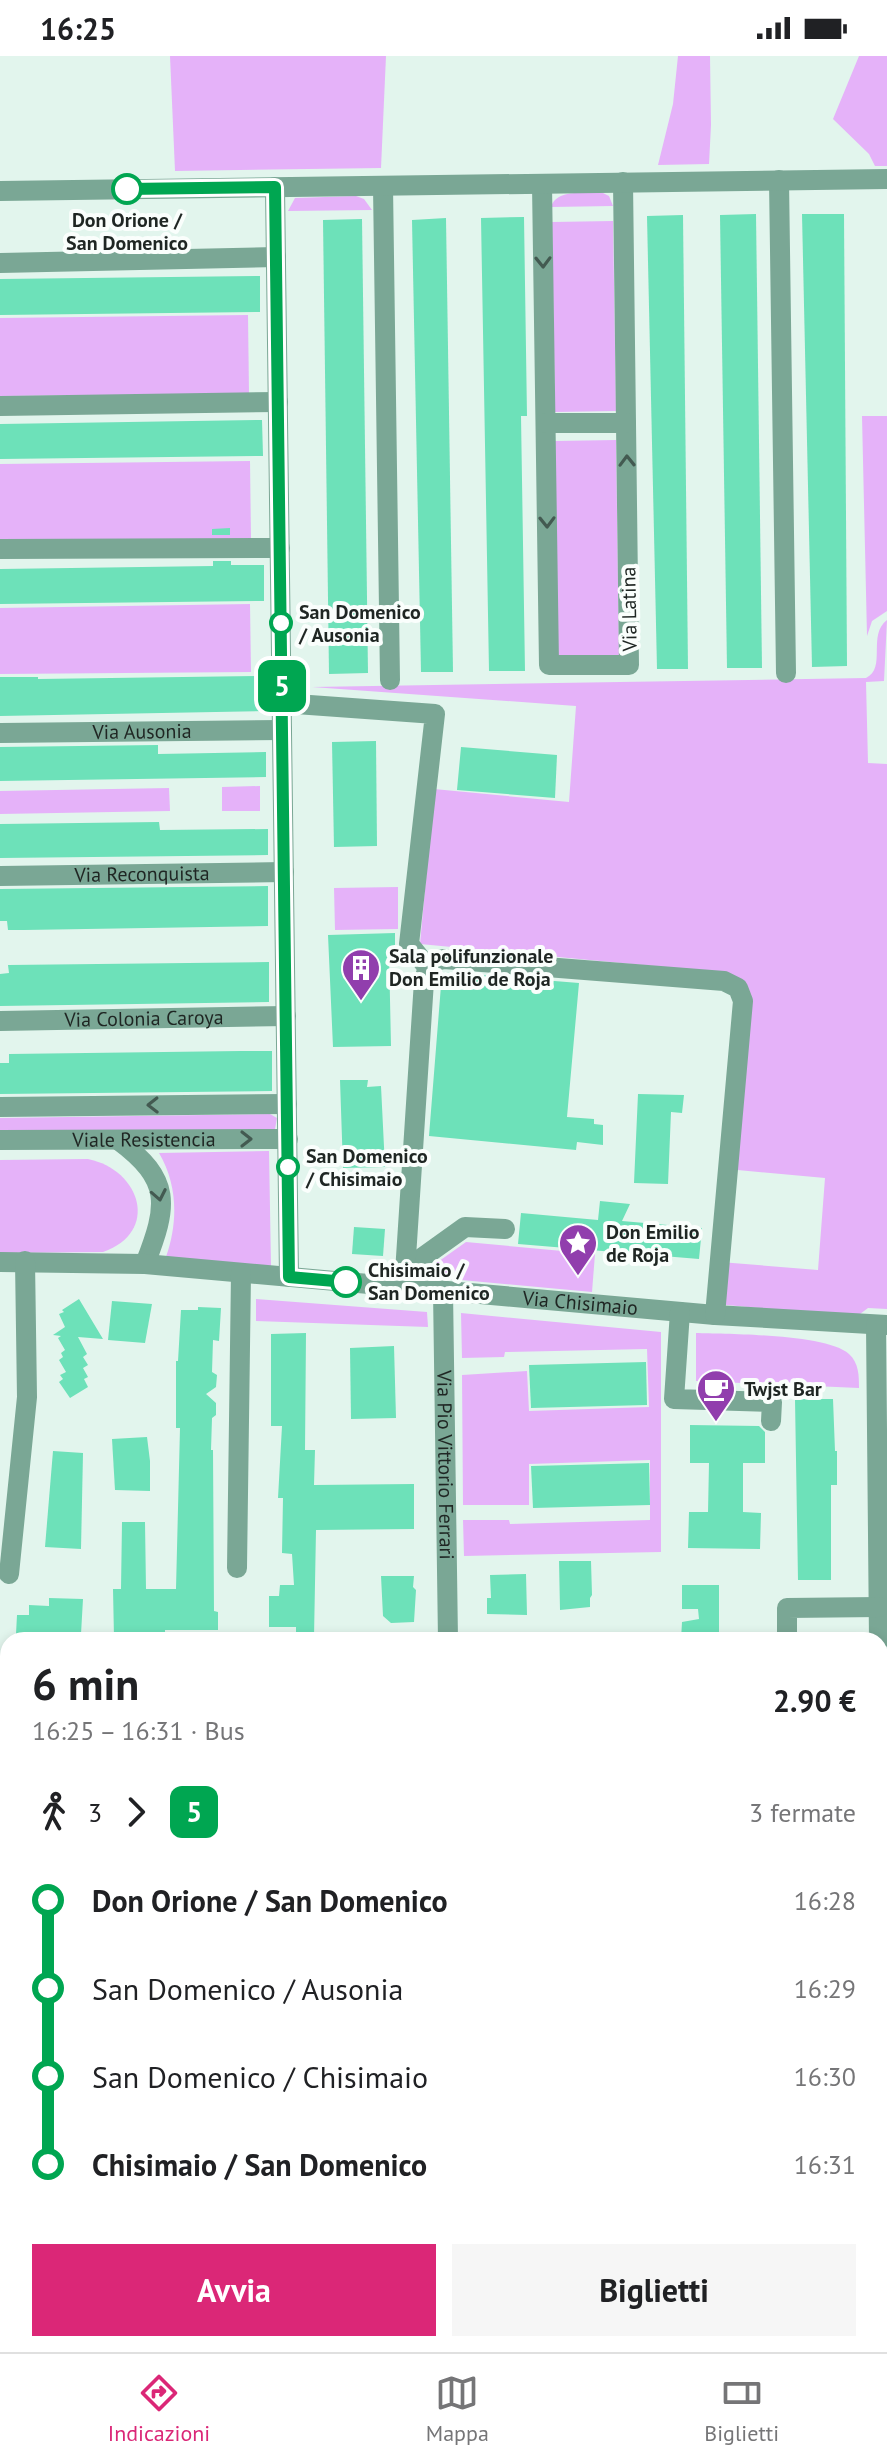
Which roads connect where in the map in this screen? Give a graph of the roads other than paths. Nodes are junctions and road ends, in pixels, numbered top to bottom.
1 (887, 179) edge
2 (779, 180) junction
3 (623, 182) junction
4 (542, 184) junction
5 (383, 186) junction
6 (275, 187) junction
7 (0, 191) edge
8 (276, 257) junction
9 (0, 263) edge
10 (278, 402) junction
11 (0, 406) edge
12 (546, 423) junction
13 (626, 423) junction
14 (280, 548) junction
15 (0, 549) edge
16 (786, 673) dead end
17 (390, 680) dead end
18 (282, 703) junction
19 (282, 730) junction
20 (0, 733) edge
21 (284, 872) junction
22 (0, 876) edge
23 (428, 968) junction
24 (286, 1016) junction
25 (0, 1021) edge
26 (287, 1104) junction
27 (0, 1107) edge
28 (288, 1139) junction
29 (0, 1140) edge
30 (118, 1140) junction
31 (505, 1229) dead end
32 (25, 1261) junction
33 (0, 1262) edge
34 (145, 1264) junction
35 (241, 1273) junction
36 (289, 1277) junction
37 (404, 1279) junction
38 (443, 1291) junction
39 (680, 1312) junction
40 (715, 1315) junction
41 (882, 1325) edge
42 (771, 1421) dead end
43 (237, 1568) dead end
44 (9, 1574) dead end
45 (879, 1607) junction
46 (448, 1632) edge
47 (787, 1632) edge
48 (879, 1632) edge

1 - 2 street
2 - 3 street
2 - 16 street
3 - 4 street
3 - 13 street, Via Latina
4 - 5 street
4 -> 12 street, Via Latina
5 - 6 street
5 - 17 street
6 - 7 street
6 - 8 street
8 - 9 street
8 - 10 street
10 - 11 street
10 - 14 street
12 - 13 street
12 -> 13 street, Via Latina
14 - 15 street
14 - 18 street
18 - 19 street
18 - 23 street
19 - 20 street, Via Ausonia
19 - 21 street
21 - 22 street, Via Reconquista
21 - 24 street
23 - 37 street
23 - 40 street
24 - 25 street, Via Colonia Caroya
24 - 26 street
26 -> 27 street, Viale Resistencia
26 - 28 street
30 -> 28 street, Viale Resistencia
28 - 36 street
29 - 30 street, Viale Resistencia
30 -> 34 street
31 - 37 street
32 - 33 street, Via Chisimaio
32 - 34 street, Via Chisimaio
32 - 44 street
34 - 35 street, Via Chisimaio
35 - 36 street, Via Chisimaio
35 - 43 street
36 - 37 street, Via Chisimaio
37 - 38 street, Via Chisimaio
38 - 39 street, Via Chisimaio
38 - 46 street, Via Pio Vittorio Ferrari
39 - 40 street, Via Chisimaio
39 - 42 street
40 - 41 street, Via Chisimaio
41 - 45 street
45 - 47 street
45 - 48 street

